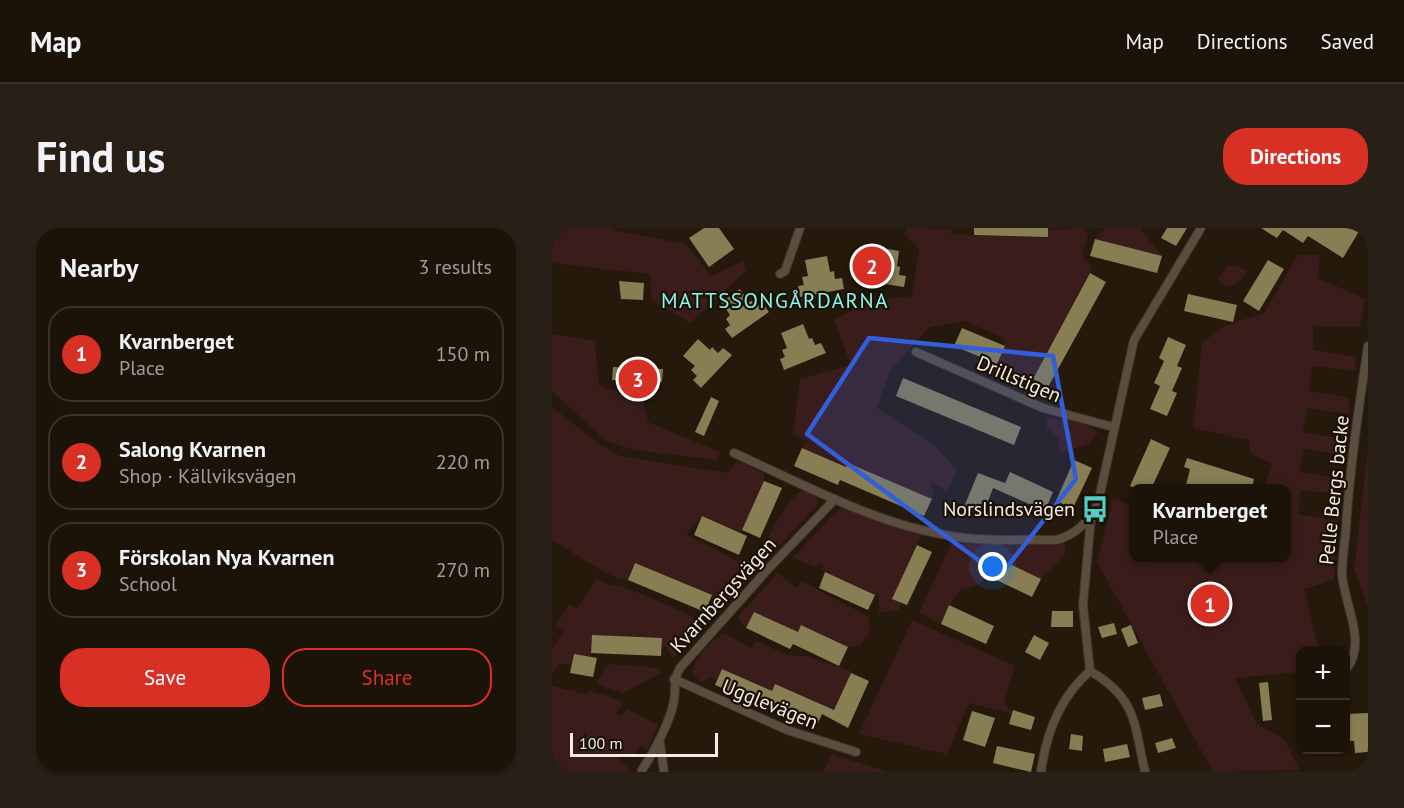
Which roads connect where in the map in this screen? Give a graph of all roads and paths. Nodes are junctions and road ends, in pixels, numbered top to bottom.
1 (800, 228) edge
2 (1201, 228) edge
3 (780, 274) dead end
4 (1368, 346) edge
5 (916, 351) dead end
6 (1113, 427) junction
7 (734, 453) dead end
8 (835, 499) junction
9 (1090, 517) junction
10 (1350, 662) edge
11 (1090, 671) junction
12 (674, 679) junction
13 (660, 743) junction
14 (856, 752) dead end
15 (642, 770) dead end
16 (664, 772) edge
17 (1041, 772) edge
18 (1145, 772) edge

1 - 3 street
2 - 6 street
4 - 10 street, Pelle Bergs backe
5 - 6 street, Drillstigen
6 - 9 street
7 - 8 street
8 - 9 street
8 - 12 street, Kvarnbergsvägen
9 - 11 street
11 - 17 street
11 - 18 street
12 - 13 street, Kvarnbergsvägen
12 - 14 street, Ugglevägen
13 - 15 street
13 - 16 street

